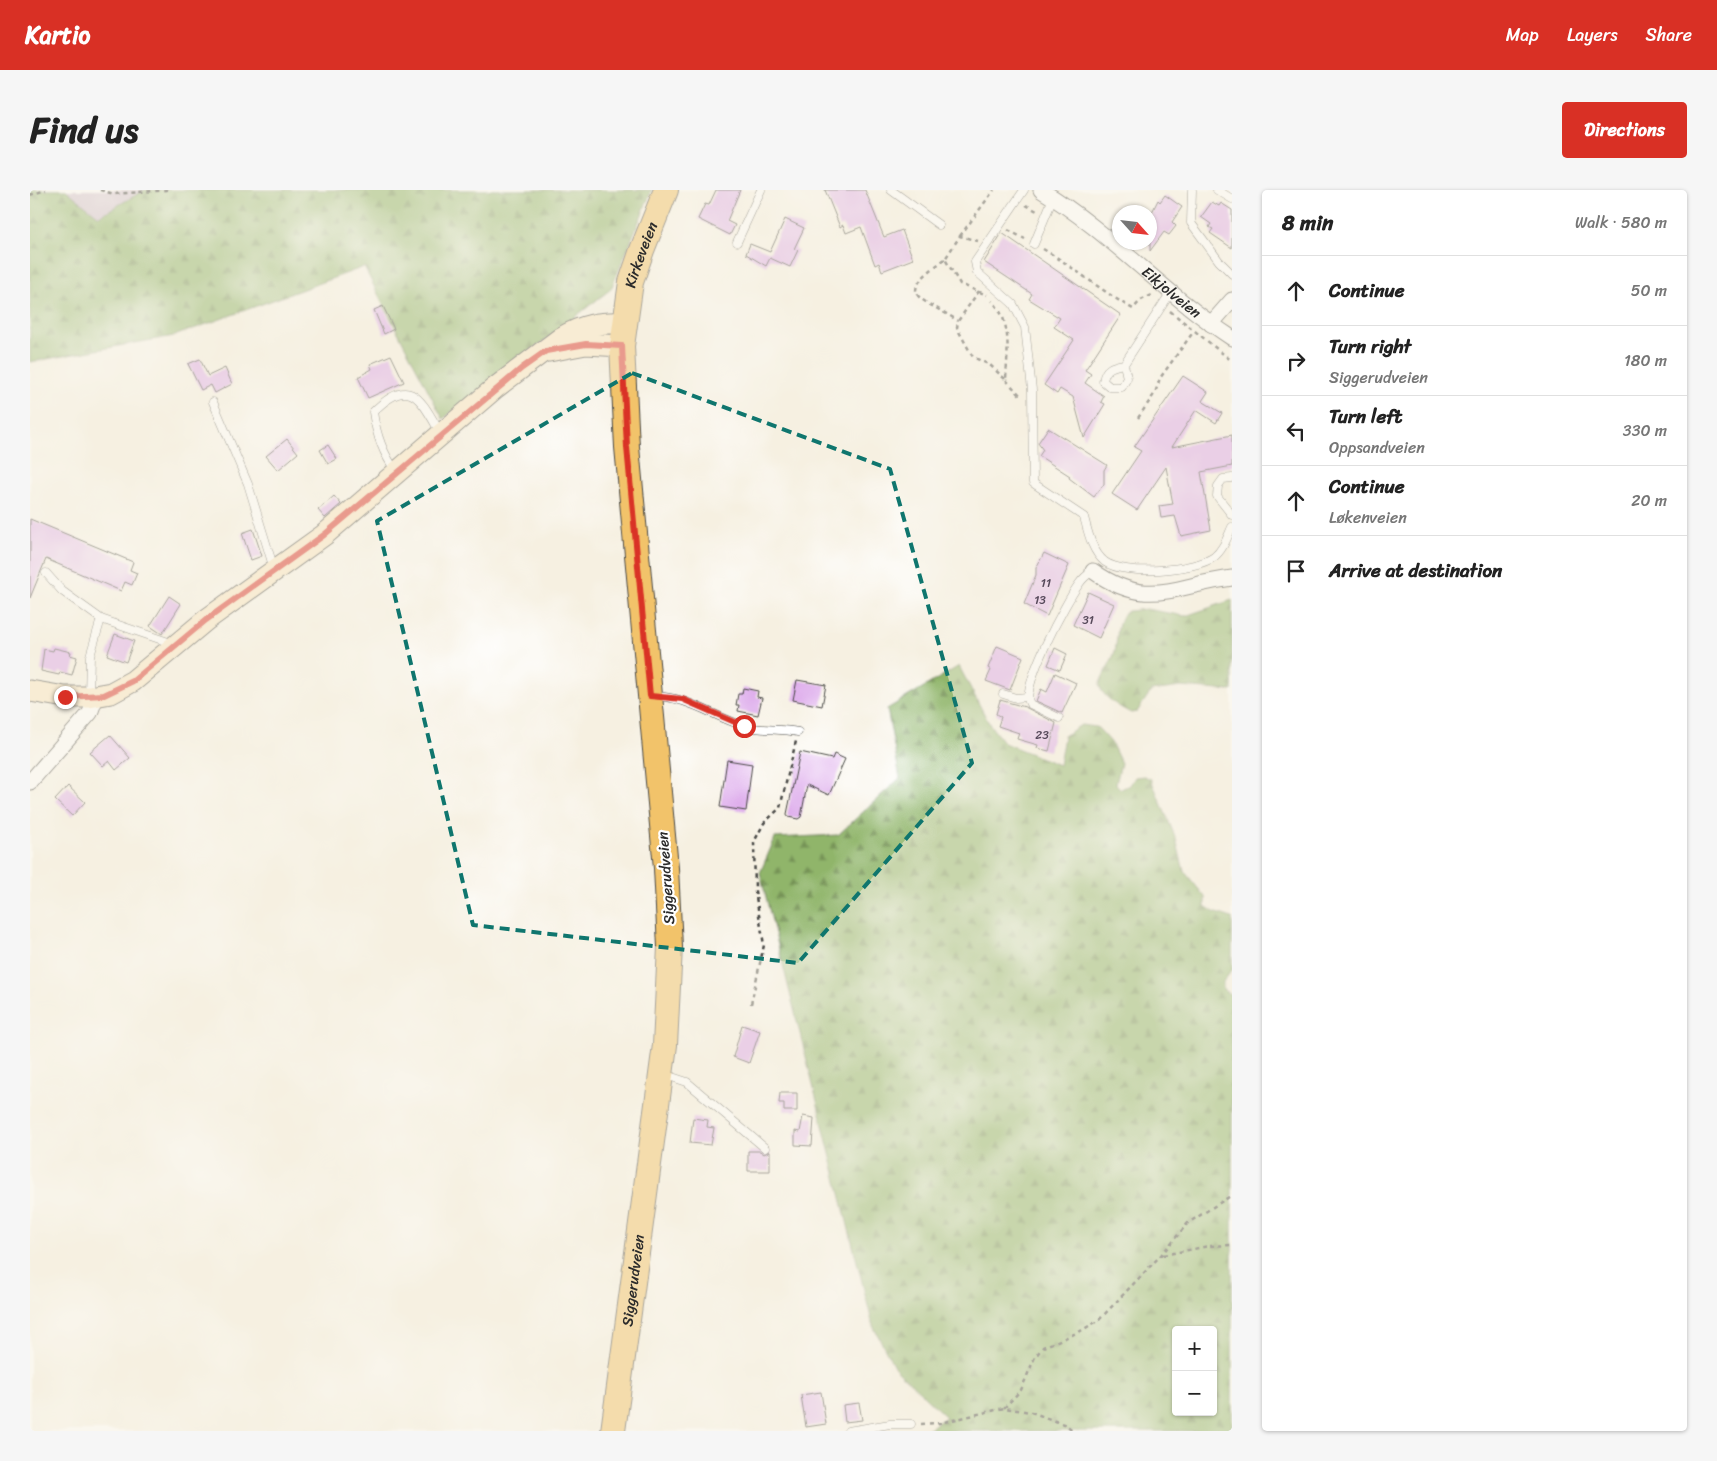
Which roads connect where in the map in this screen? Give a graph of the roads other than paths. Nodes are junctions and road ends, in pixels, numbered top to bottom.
1 (666, 190) edge
2 (761, 190) edge
3 (891, 190) edge
4 (1024, 190) edge
5 (1192, 190) edge
6 (1217, 190) edge
7 (1047, 194) edge
8 (1232, 199) edge
9 (939, 225) dead end
10 (737, 242) dead end
11 (1034, 244) road end
12 (1232, 274) edge
13 (1171, 292) junction
14 (1232, 300) edge
15 (1211, 324) junction
16 (623, 334) junction
17 (1232, 338) edge
18 (1124, 364) dead end
19 (212, 402) dead end
20 (442, 435) junction
21 (398, 473) junction
22 (1232, 478) edge
23 (1232, 515) edge
24 (1232, 527) edge
25 (1099, 567) junction
26 (275, 571) junction
27 (46, 573) dead end
28 (1232, 578) edge
29 (101, 619) junction
30 (176, 645) junction
31 (30, 691) edge
32 (1003, 694) dead end
33 (650, 696) junction
34 (92, 697) junction
35 (1027, 697) junction
36 (1059, 718) dead end
37 (798, 732) road end
38 (30, 782) edge
39 (661, 1073) junction
40 (765, 1148) dead end
41 (911, 1424) road end
42 (613, 1431) edge
43 (848, 1431) edge

1 - 16 main road, Kirkeveien
2 - 10 lane
3 - 9 lane
4 - 25 lane
5 - 12 lane
6 - 8 lane
7 - 11 lane
7 - 13 street, Eikjolveien
13 - 15 street, Eikjolveien
13 - 18 lane
14 - 15 street
15 - 17 street, Eikjolveien
16 - 20 main road
16 - 33 main road, Siggerudveien
19 - 26 lane
20 - 21 main road
20 - 21 lane
21 - 26 main road
22 - 23 lane
24 - 25 lane
25 - 28 street
25 - 35 lane
26 - 30 main road
27 - 29 lane
29 - 30 lane
29 - 34 lane
30 - 34 main road
31 - 34 main road
32 - 35 lane
33 - 37 lane
33 - 39 main road, Siggerudveien
34 - 38 street
35 - 36 lane
39 - 40 lane
39 - 42 main road, Siggerudveien
41 - 43 lane

